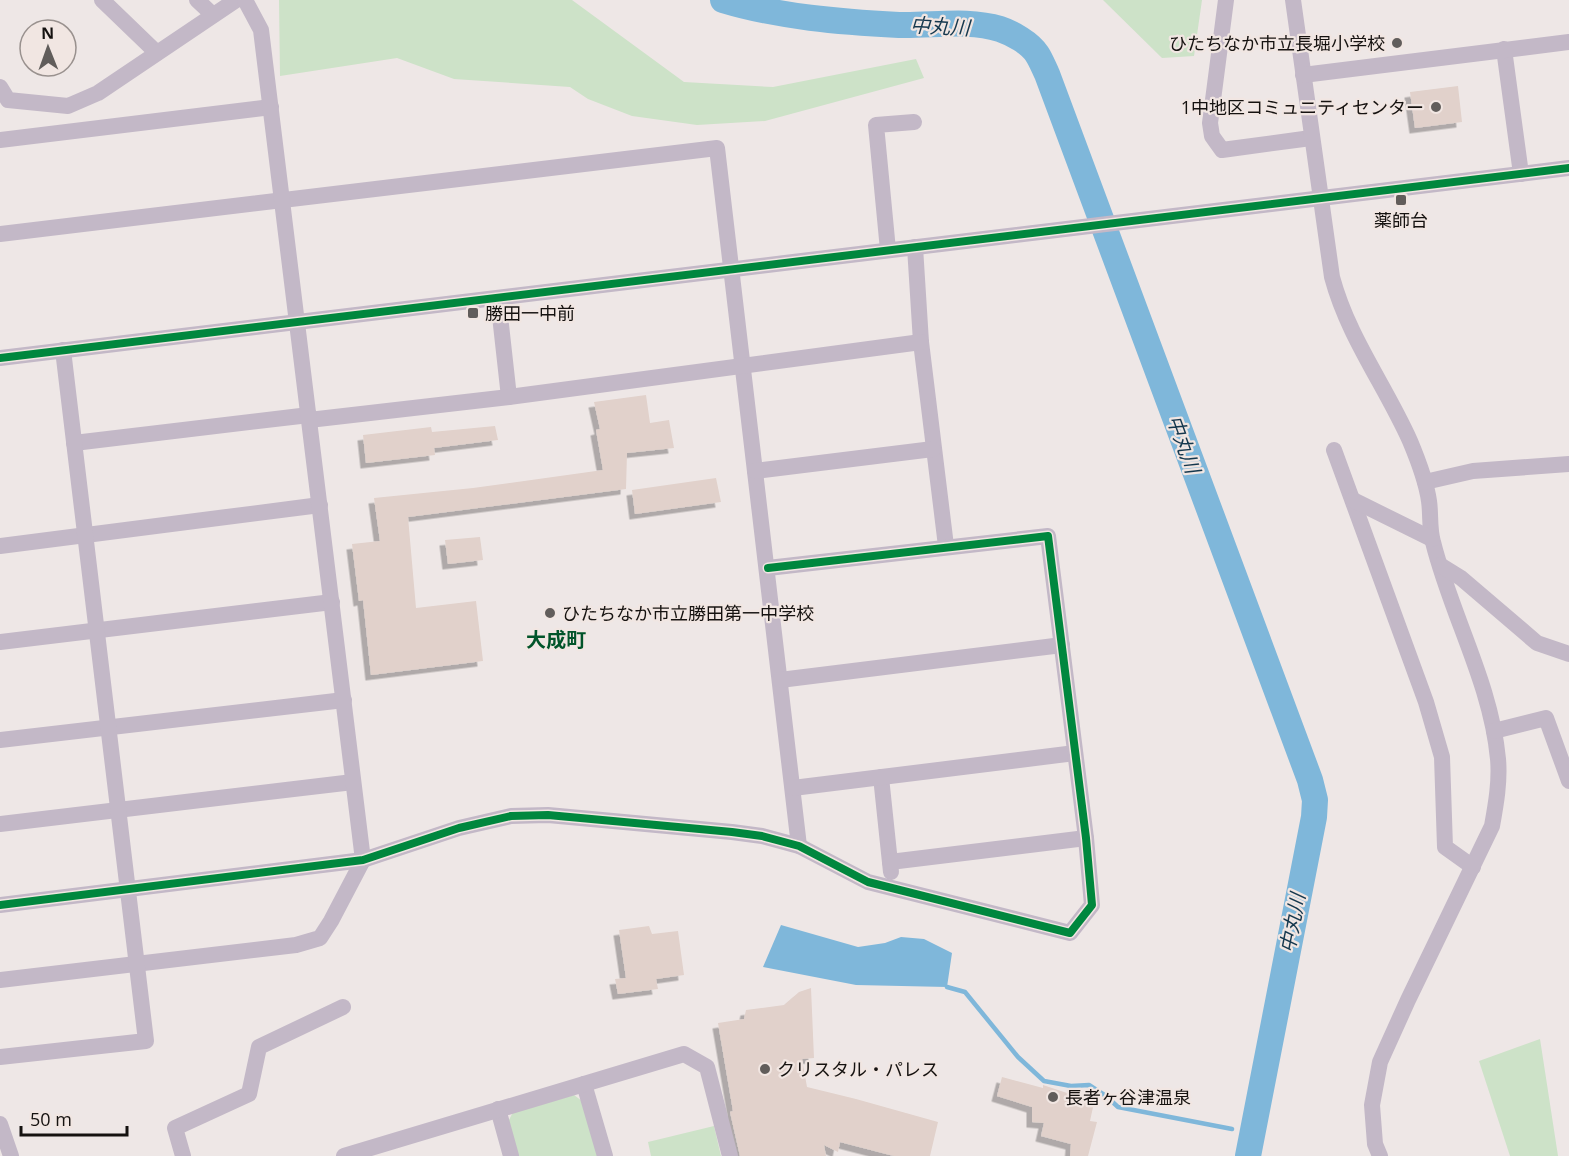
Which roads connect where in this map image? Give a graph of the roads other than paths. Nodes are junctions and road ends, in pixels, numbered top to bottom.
1 (102, 0) edge
2 (197, 0) edge
3 (236, 0) edge
4 (245, 0) edge
5 (1226, 0) edge
6 (1293, 0) edge
7 (213, 15) junction
8 (1569, 42) edge
9 (1504, 49) junction
10 (157, 53) junction
11 (1303, 75) junction
12 (0, 87) edge
13 (272, 107) junction
14 (914, 122) dead end
15 (1311, 138) junction
16 (0, 140) edge
17 (1569, 168) edge
18 (1521, 174) junction
19 (1320, 198) junction
20 (283, 199) junction
21 (0, 234) edge
22 (915, 247) junction
23 (888, 250) junction
24 (731, 269) junction
25 (498, 298) junction
26 (297, 322) junction
27 (921, 342) junction
28 (63, 350) junction
29 (0, 358) edge
30 (743, 365) junction
31 (509, 397) junction
32 (309, 418) junction
33 (74, 443) junction
34 (933, 449) junction
35 (1334, 450) dead end
36 (1569, 464) edge
37 (754, 471) junction
38 (1425, 482) junction
39 (1353, 500) junction
40 (320, 505) junction
41 (84, 534) junction
42 (1432, 539) junction
43 (0, 546) edge
44 (946, 546) junction
45 (1440, 565) junction
46 (768, 568) junction
47 (332, 602) junction
48 (96, 632) junction
49 (0, 642) edge
50 (1062, 645) junction
51 (1569, 654) edge
52 (780, 680) junction
53 (344, 700) junction
54 (108, 728) junction
55 (1494, 731) junction
56 (0, 740) edge
57 (1075, 753) junction
58 (881, 777) junction
59 (1569, 781) edge
60 (353, 782) junction
61 (793, 788) junction
62 (118, 810) junction
63 (0, 824) edge
64 (1086, 838) junction
65 (799, 846) junction
66 (363, 860) junction
67 (890, 862) junction
68 (1473, 867) junction
69 (892, 888) junction
70 (129, 890) junction
71 (0, 905) edge
72 (137, 965) junction
73 (0, 980) edge
74 (343, 1007) dead end
75 (0, 1058) edge
76 (584, 1084) junction
77 (498, 1109) junction
78 (0, 1124) edge
79 (11, 1156) edge
80 (183, 1156) edge
81 (344, 1156) edge
82 (511, 1156) edge
83 (605, 1156) edge
84 (730, 1156) edge
85 (1380, 1156) edge

1 - 10 street
2 - 7 street
3 - 7 street
4 - 13 street
5 - 15 street
6 - 11 street
7 - 10 street
8 - 9 street
9 - 11 street
9 - 18 street
10 - 12 street
11 - 15 street
13 - 16 street
13 - 20 street
14 - 23 street
15 - 19 street
17 - 18 street
18 - 19 street
19 - 22 street
19 - 38 street
20 - 21 street
20 - 24 street
20 - 26 street
22 - 23 street
22 - 27 street
23 - 24 street
24 - 25 street
24 - 30 street
25 - 26 street
25 - 31 street
26 - 28 street
26 - 32 street
27 - 30 street
27 - 34 street
28 - 29 street
28 - 33 street
30 - 31 street
30 - 37 street
31 - 32 street
32 - 33 street
32 - 40 street
33 - 41 street
34 - 37 street
34 - 44 street
35 - 39 street
36 - 38 street
37 - 46 street
38 - 42 street
39 - 42 street
39 - 68 street
40 - 41 street
40 - 47 street
41 - 43 street
41 - 48 street
42 - 45 street
44 - 46 street
44 - 50 street
45 - 51 street
45 - 55 street
46 - 52 street
47 - 48 street
47 - 53 street
48 - 49 street
48 - 54 street
50 - 52 street
50 - 57 street
52 - 61 street
53 - 54 street
53 - 60 street
54 - 56 street
54 - 62 street
55 - 59 street
55 - 68 street
57 - 58 street
57 - 64 street
58 - 61 street
58 - 67 street
60 - 62 street
60 - 66 street
61 - 65 street
62 - 63 street
62 - 70 street
64 - 67 street
64 - 69 street
65 - 66 street
65 - 69 street
66 - 70 street
66 - 72 street
67 - 69 street
68 - 85 street
70 - 71 street
70 - 72 street
72 - 73 street
72 - 75 street
74 - 80 street
76 - 77 street
76 - 83 street
76 - 84 street
77 - 81 street
77 - 82 street
78 - 79 street

